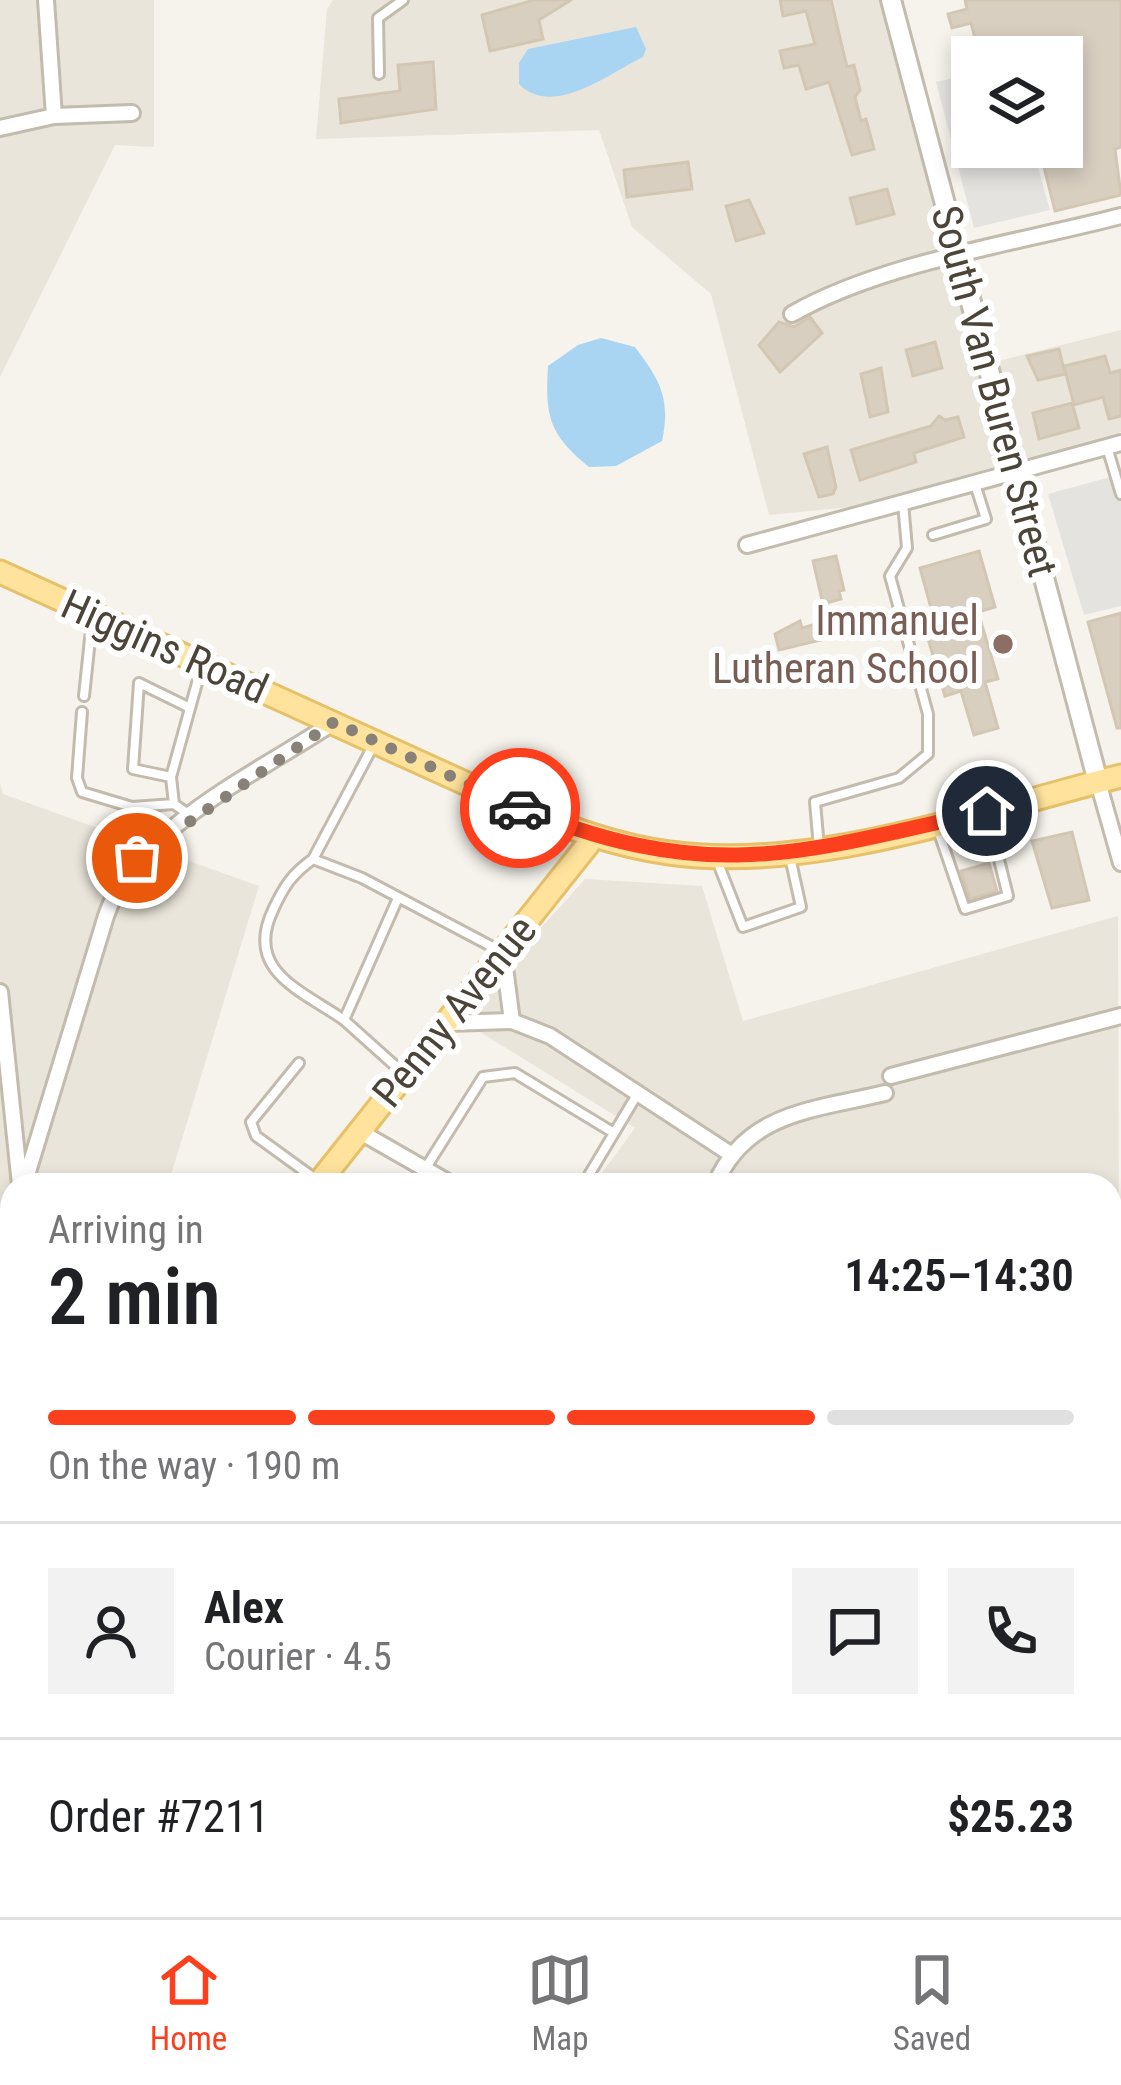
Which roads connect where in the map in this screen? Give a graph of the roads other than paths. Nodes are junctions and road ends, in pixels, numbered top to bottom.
1 (46, 0) edge
2 (403, 0) edge
3 (891, 0) edge
4 (379, 74) dead end
5 (132, 113) dead end
6 (54, 116) junction
7 (0, 128) edge
8 (1121, 216) edge
9 (960, 258) junction
10 (792, 314) dead end
11 (1114, 445) edge
12 (1016, 472) junction
13 (975, 483) junction
14 (1121, 494) edge
15 (903, 503) junction
16 (933, 535) dead end
17 (747, 545) dead end
18 (0, 572) edge
19 (92, 614) junction
20 (202, 663) junction
21 (84, 696) dead end
22 (190, 708) junction
23 (82, 712) dead end
24 (334, 722) junction
25 (375, 741) junction
26 (1121, 776) edge
27 (171, 777) junction
28 (1098, 782) junction
29 (174, 804) junction
30 (987, 811) junction
31 (191, 817) junction
32 (936, 823) junction
33 (593, 838) junction
34 (819, 850) junction
35 (790, 854) junction
36 (716, 857) junction
37 (313, 859) junction
38 (1121, 863) edge
39 (398, 898) junction
40 (503, 952) junction
41 (0, 992) edge
42 (1121, 1016) edge
43 (344, 1020) junction
44 (512, 1021) junction
45 (448, 1023) junction
46 (3, 1054) edge
47 (299, 1063) dead end
48 (404, 1073) junction
49 (891, 1076) dead end
50 (639, 1091) junction
51 (885, 1093) dead end
52 (357, 1130) junction
53 (614, 1132) junction
54 (729, 1153) junction
55 (425, 1169) junction
56 (20, 1173) edge
57 (26, 1173) edge
58 (304, 1173) edge
59 (326, 1173) edge
60 (432, 1173) edge
61 (590, 1173) edge
62 (720, 1173) edge

1 - 6 street
2 - 4 lane
3 - 9 street, South Van Buren Street
5 - 6 street
6 - 7 street
8 - 9 street
9 - 10 street
9 - 12 street, South Van Buren Street
11 - 12 street
11 - 14 lane
12 - 13 street
12 - 28 street, South Van Buren Street
13 - 15 street
13 - 16 lane
15 - 17 street
15 - 34 lane
18 - 19 main road, Higgins Road
19 - 20 main road, Higgins Road
19 - 21 lane
20 - 22 lane
20 - 24 main road, Higgins Road
22 - 27 lane
22 - 27 lane
23 - 29 lane
24 - 25 main road, Higgins Road
24 - 31 street
25 - 33 main road, Higgins Road
25 - 37 lane
26 - 28 main road, Higgins Road
27 - 29 lane
28 - 30 main road, Higgins Road
28 - 38 street
29 - 31 lane
30 - 32 main road, Higgins Road
30 - 32 lane
31 - 57 street
32 - 34 main road, Higgins Road
33 - 36 main road, Higgins Road
33 - 40 main road, Penny Avenue
34 - 35 main road, Higgins Road
35 - 36 main road, Higgins Road
35 - 36 lane
37 - 39 lane
37 - 43 lane
39 - 40 lane
39 - 43 lane
40 - 44 street
40 - 45 main road, Penny Avenue
41 - 46 street
42 - 49 street
43 - 48 lane
44 - 45 street
44 - 50 street
45 - 48 main road, Penny Avenue
46 - 56 street
47 - 58 lane
48 - 52 main road, Penny Avenue
50 - 53 lane
50 - 54 street
51 - 54 street
52 - 55 street
52 - 59 main road, Penny Avenue
53 - 55 lane
53 - 61 lane
54 - 62 street
55 - 60 street

